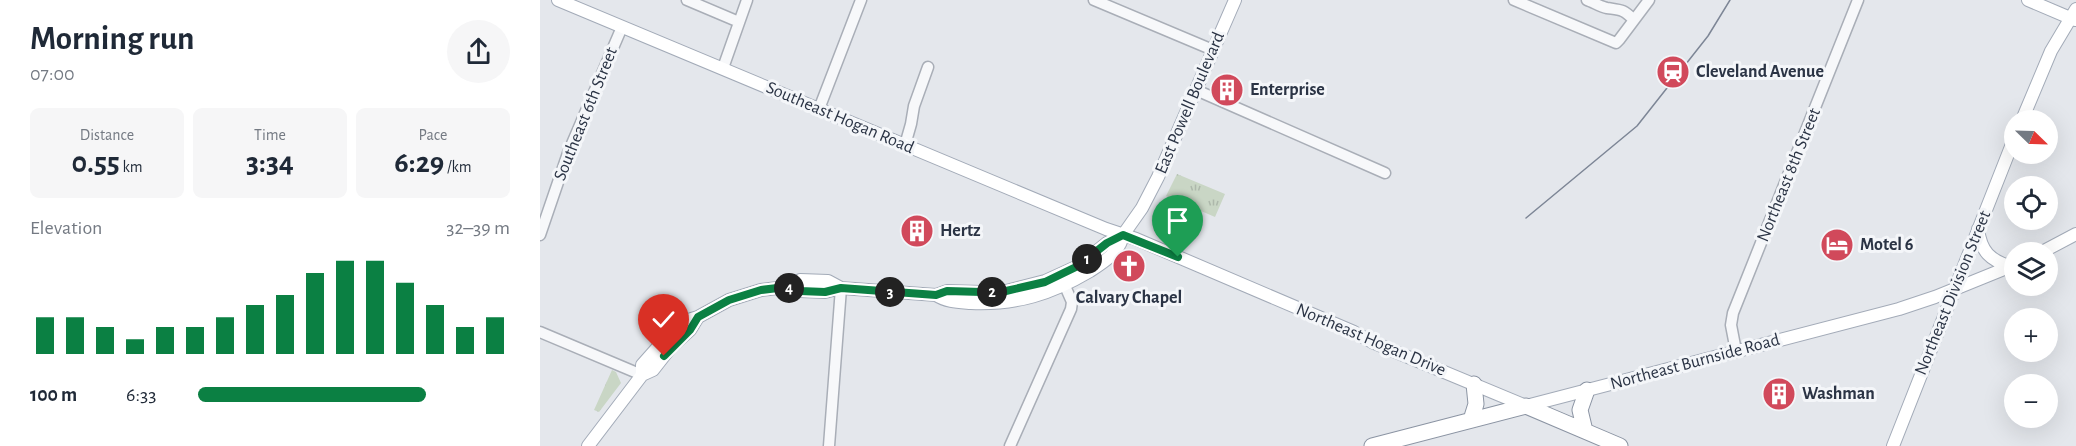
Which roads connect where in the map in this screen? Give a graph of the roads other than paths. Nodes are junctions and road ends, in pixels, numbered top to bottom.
1 (558, 0) edge
2 (687, 0) edge
3 (747, 0) edge
4 (861, 0) edge
5 (1094, 0) edge
6 (1235, 0) edge
7 (1514, 0) edge
8 (1587, 0) edge
9 (1649, 0) edge
10 (1858, 0) edge
11 (2034, 1) edge
12 (2074, 16) edge
13 (1634, 20) junction
14 (739, 22) junction
15 (622, 27) junction
16 (1213, 50) junction
17 (928, 67) dead end
18 (723, 68) junction
19 (1196, 90) junction
20 (819, 109) junction
21 (2026, 110) edge
22 (905, 145) junction
23 (2004, 164) edge
24 (1385, 173) dead end
25 (1978, 229) junction
26 (2076, 234) edge
27 (540, 235) edge
28 (1123, 235) junction
29 (2058, 244) edge
30 (2004, 264) edge
31 (2004, 270) edge
32 (1065, 286) junction
33 (841, 288) junction
34 (1954, 290) junction
35 (1027, 293) junction
36 (540, 332) edge
37 (1736, 351) junction
38 (642, 375) junction
39 (1474, 384) junction
40 (1587, 390) junction
41 (1526, 406) junction
42 (1471, 420) junction
43 (1585, 431) junction
44 (588, 446) edge
45 (829, 446) edge
46 (1010, 446) edge
47 (1372, 446) edge
48 (1620, 446) edge
49 (1893, 446) edge

1 - 15 main road, Southeast Hogan Road
2 - 14 street
3 - 14 street
4 - 20 street
5 - 16 street
6 - 16 main road, East Powell Boulevard
7 - 13 street
8 - 13 street
9 - 13 street
10 - 37 street, Northeast 8th Street
11 - 12 main road
12 - 21 main road
14 - 18 street
15 - 18 main road, Southeast Hogan Road
15 - 27 street, Southeast 6th Street
16 - 19 main road, East Powell Boulevard
17 - 22 street
18 - 20 main road, Southeast Hogan Road
19 - 24 street
19 - 28 main road, East Powell Boulevard
20 - 22 main road, Southeast Hogan Road
22 - 28 main road, Southeast Hogan Road
23 - 25 main road, Northeast Division Street
25 - 30 main road
25 - 34 main road, Northeast Division Street
26 - 29 main road
28 - 32 main road, East Powell Boulevard
28 - 35 main road, East Powell Boulevard
28 - 39 main road, Northeast Hogan Drive
31 - 34 main road, Northeast Burnside Road
32 - 35 main road, East Powell Boulevard
32 - 46 street
33 - 35 main road, East Powell Boulevard
33 - 38 main road, East Powell Boulevard
33 - 45 street
34 - 37 main road, Northeast Burnside Road
34 - 49 main road, Northeast Division Street
36 - 38 street
37 - 40 main road, Northeast Burnside Road
38 - 44 main road, East Powell Boulevard
39 - 41 main road, Northeast Hogan Drive
39 - 42 highway
40 - 41 main road, Northeast Burnside Road
40 - 43 highway
41 - 42 highway, Northeast Burnside Road
41 - 43 highway, Northeast Hogan Drive
42 - 47 highway, Northeast Burnside Road
43 - 48 highway, Northeast Hogan Drive

